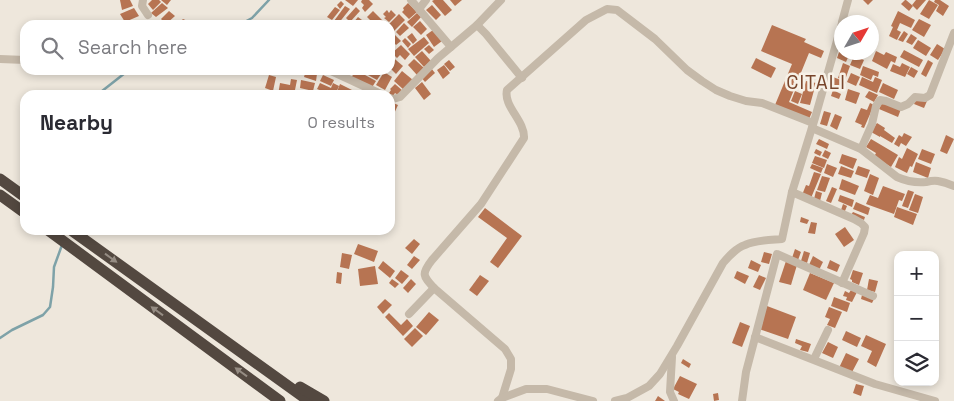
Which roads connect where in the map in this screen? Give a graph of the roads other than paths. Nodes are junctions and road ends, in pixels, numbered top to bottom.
1 (143, 0) edge
2 (411, 0) edge
3 (426, 0) edge
4 (501, 0) edge
5 (848, 0) edge
6 (419, 9) junction
7 (148, 15) dead end
8 (844, 15) edge
9 (477, 25) junction
10 (954, 33) edge
11 (451, 47) junction
12 (834, 51) edge
13 (0, 59) edge
14 (20, 60) edge
15 (348, 75) edge
16 (522, 78) junction
17 (374, 90) edge
18 (395, 98) edge
19 (813, 126) junction
20 (861, 149) junction
21 (0, 179) edge
22 (954, 186) edge
23 (792, 192) junction
24 (20, 193) edge
25 (0, 195) edge
26 (20, 209) edge
27 (55, 235) edge
28 (78, 235) edge
29 (782, 239) junction
30 (777, 254) junction
31 (842, 282) junction
32 (434, 288) junction
33 (873, 296) dead end
34 (409, 314) dead end
35 (828, 330) dead end
36 (755, 337) junction
37 (672, 355) junction
38 (814, 359) junction
39 (253, 360) junction
40 (500, 399) edge
41 (280, 401) edge
42 (309, 401) edge
43 (324, 401) edge
44 (593, 401) edge
45 (615, 401) edge
46 (674, 401) edge
47 (742, 401) edge
48 (935, 401) edge

1 - 7 street
2 - 6 street
3 - 6 street
4 - 9 street
5 - 8 street
6 - 11 street
9 - 11 street
9 - 16 street
10 - 20 street
11 - 18 street
12 - 19 street
13 - 14 street
15 - 17 street
16 - 19 street
16 - 32 street
19 - 20 street
19 - 23 street
20 - 22 street
21 - 24 highway
23 - 29 street
23 - 31 street
25 - 26 highway
41 -> 27 highway
28 -> 39 highway
29 - 30 street
29 - 37 street
30 - 31 street
30 - 36 street
31 - 33 street
32 - 34 street
32 - 40 street
35 - 38 street
36 - 38 street
36 - 47 street
37 - 45 street
37 - 46 street
38 - 48 street
39 - 42 highway
39 - 43 highway
40 - 44 street

